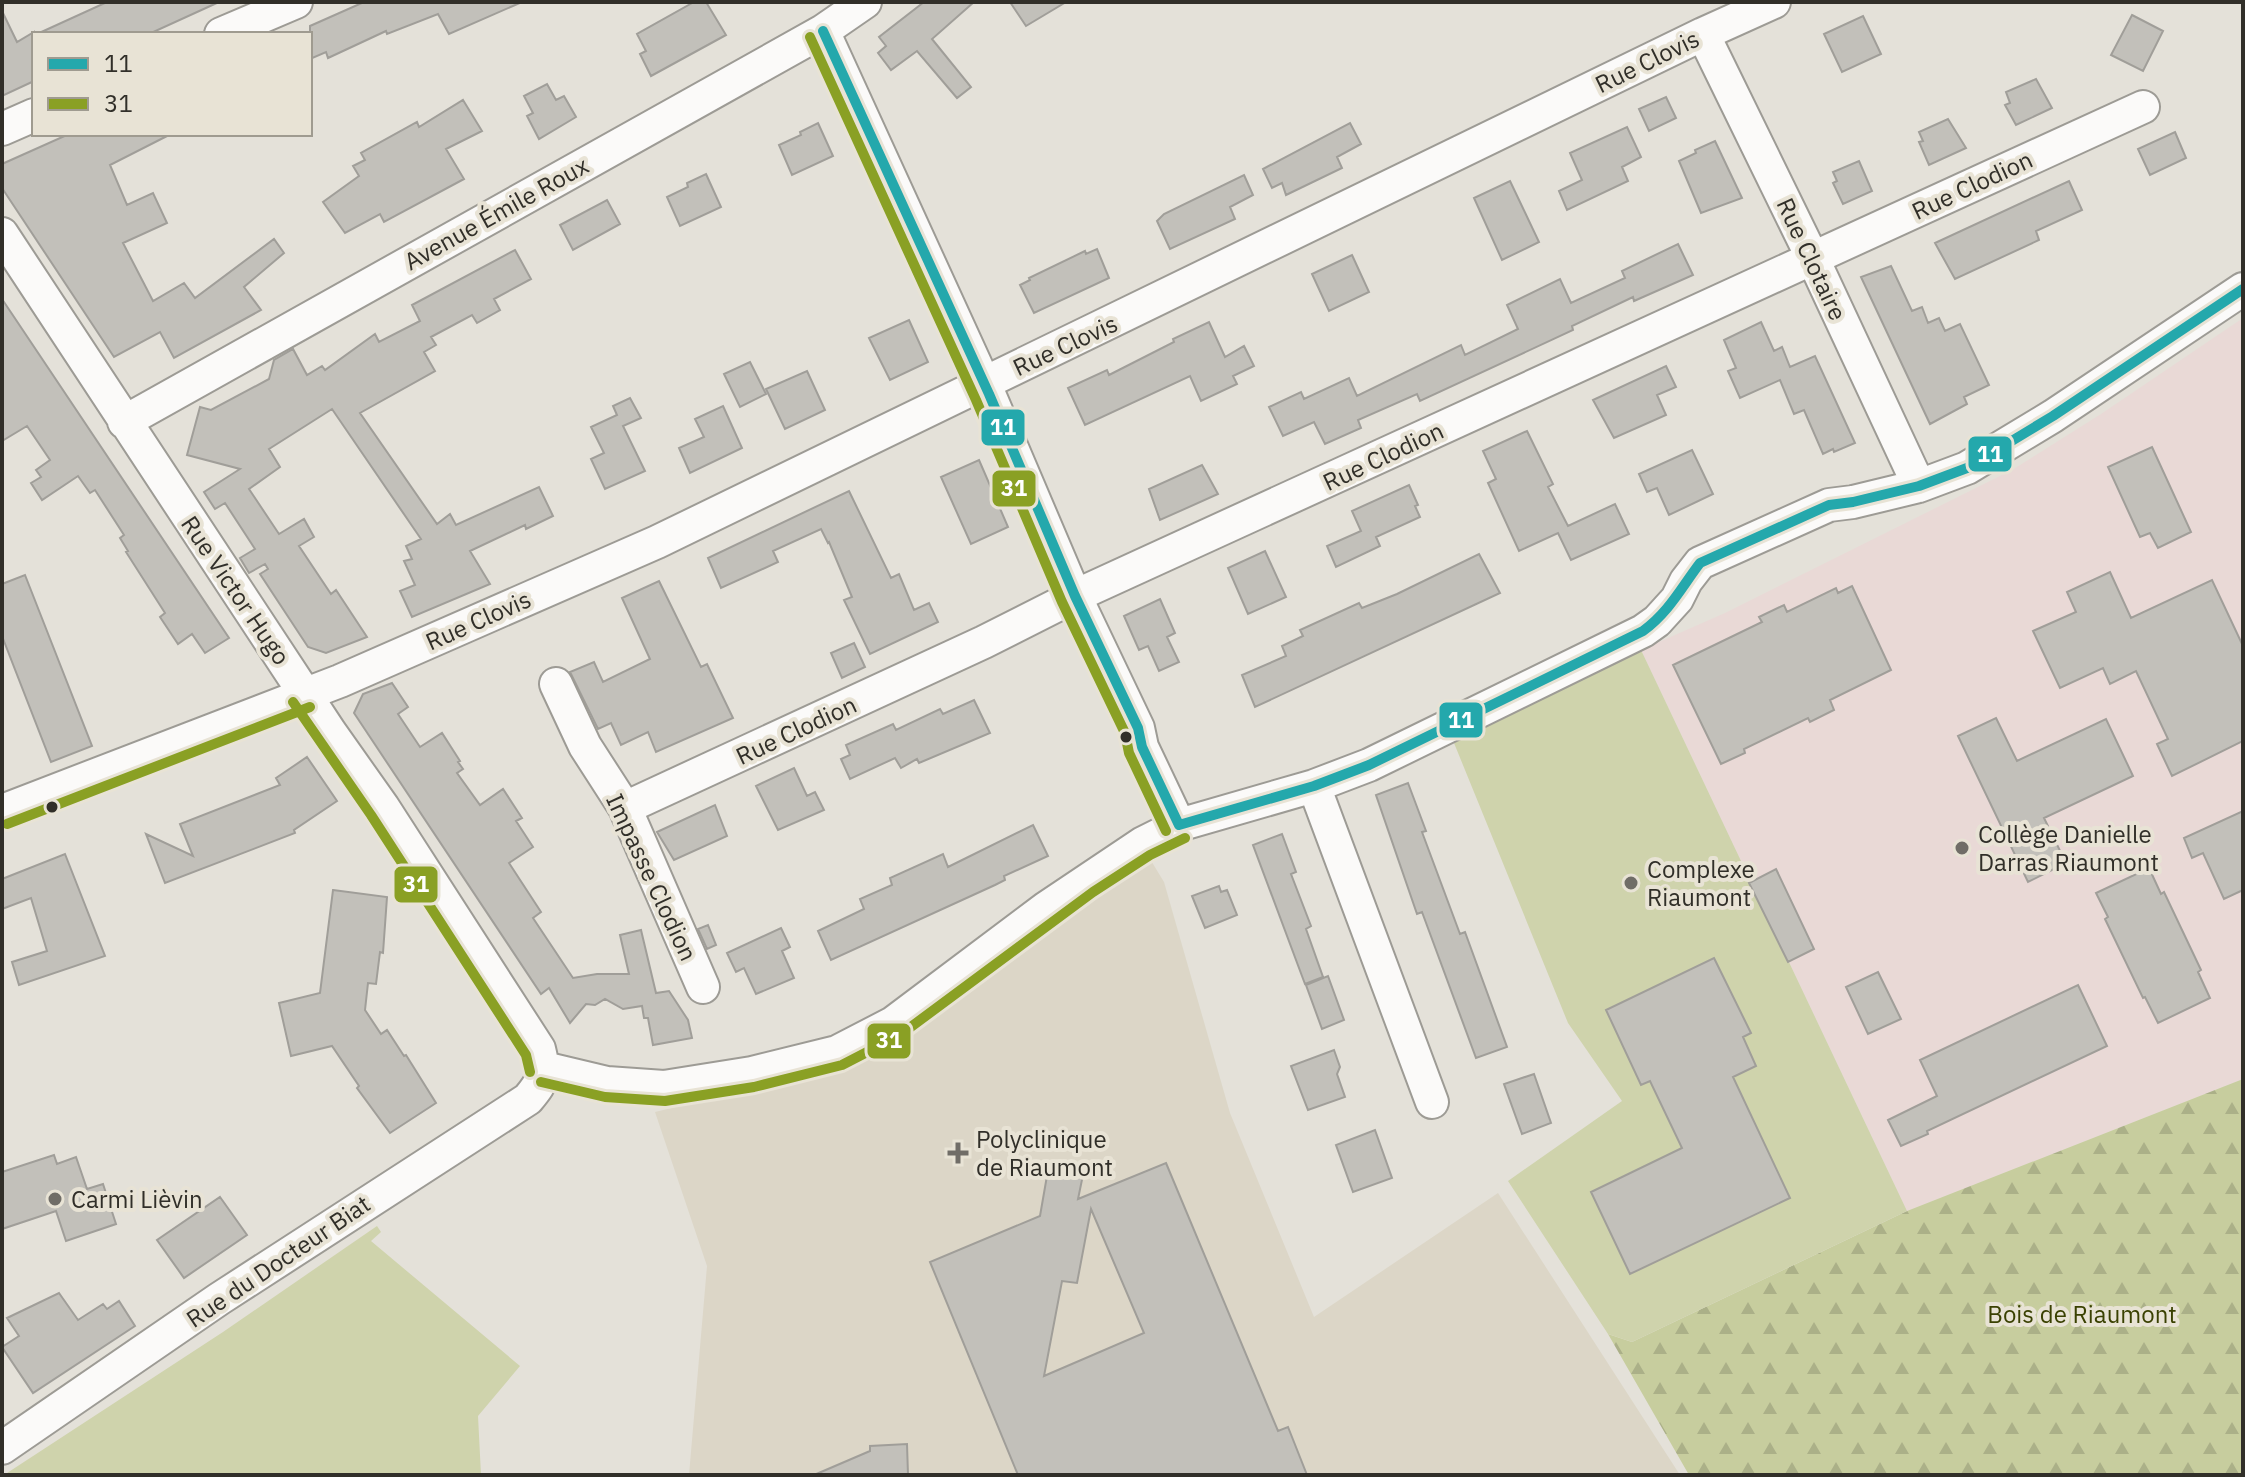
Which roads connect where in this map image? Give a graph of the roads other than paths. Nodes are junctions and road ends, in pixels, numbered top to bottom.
1 (296, 2) edge
2 (865, 2) edge
3 (1774, 2) edge
4 (823, 31) junction
5 (226, 32) edge
6 (1703, 34) junction
7 (2143, 107) dead end
8 (32, 116) edge
9 (2, 129) edge
10 (5, 243) edge
11 (1813, 259) junction
12 (2243, 289) edge
13 (984, 383) junction
14 (124, 422) junction
15 (1919, 486) junction
16 (1075, 596) junction
17 (556, 684) dead end
18 (305, 694) junction
19 (1314, 786) junction
20 (625, 808) junction
21 (2, 811) edge
22 (1179, 825) junction
23 (703, 987) dead end
24 (544, 1068) junction
25 (1432, 1102) dead end
26 (2, 1448) edge

1 - 5 street
2 - 4 street, Avenue Émile Roux
3 - 6 street, Rue Clovis
4 - 13 street
4 - 14 street, Avenue Émile Roux
6 - 11 street, Rue Clotaire
6 - 13 street, Rue Clovis
7 - 11 street, Rue Clodion
8 - 9 street
10 - 14 street, Rue Victor Hugo
11 - 15 street, Rue Clotaire
11 - 16 street, Rue Clodion
12 - 15 street
13 - 16 street
13 - 18 street, Rue Clovis
14 - 18 street, Rue Victor Hugo
15 - 19 street
16 - 20 street, Rue Clodion
16 - 22 street
17 - 20 street, Impasse Clodion
18 - 21 street, Rue Clovis
18 - 24 street, Rue Victor Hugo
19 - 22 street
19 - 25 street
20 - 23 street, Impasse Clodion
22 - 24 street
24 - 26 street, Rue du Docteur Biat

